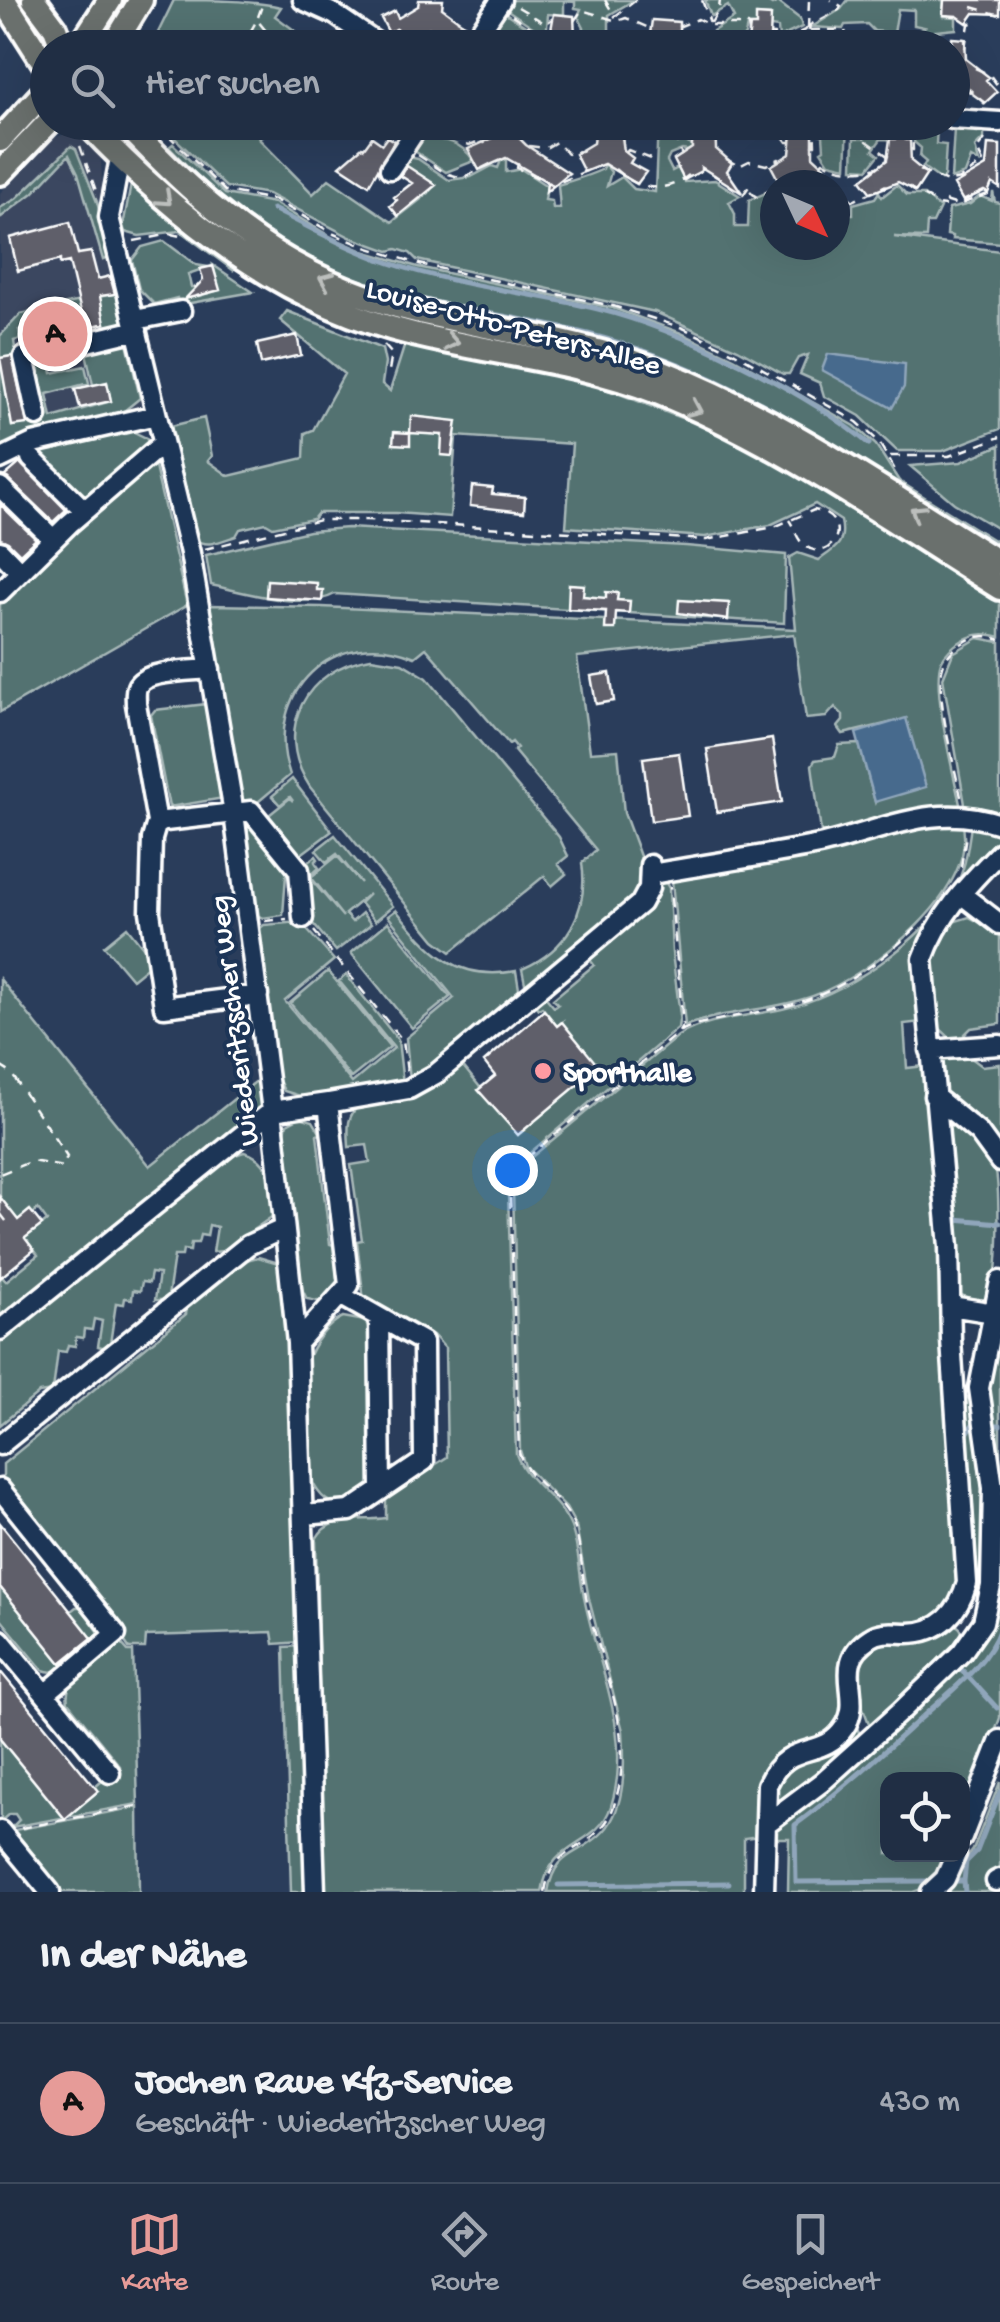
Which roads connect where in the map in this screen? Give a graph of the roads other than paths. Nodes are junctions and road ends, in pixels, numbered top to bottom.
1 (4, 0) edge
2 (34, 0) edge
3 (110, 0) edge
4 (142, 0) edge
5 (303, 0) edge
6 (505, 4) edge
7 (54, 30) edge
8 (90, 30) edge
9 (123, 30) edge
10 (362, 30) edge
11 (484, 30) edge
12 (30, 41) edge
13 (30, 108) edge
14 (0, 140) edge
15 (31, 140) edge
16 (103, 140) edge
17 (143, 140) edge
18 (414, 140) edge
19 (120, 158) junction
20 (390, 169) dead end
21 (0, 173) edge
22 (180, 311) dead end
23 (136, 325) junction
24 (156, 415) junction
25 (36, 416) dead end
26 (162, 444) junction
27 (31, 458) dead end
28 (0, 459) edge
29 (0, 488) edge
30 (84, 510) junction
31 (53, 540) junction
32 (0, 551) edge
33 (1000, 563) edge
34 (20, 572) junction
35 (1000, 588) edge
36 (0, 592) edge
37 (210, 669) junction
38 (234, 812) junction
39 (157, 822) junction
40 (1000, 824) edge
41 (1000, 852) edge
42 (959, 885) junction
43 (303, 918) road end
44 (1000, 924) edge
45 (258, 995) junction
46 (1000, 1045) edge
47 (930, 1050) junction
48 (934, 1096) junction
49 (328, 1103) junction
50 (272, 1111) junction
51 (1000, 1162) edge
52 (283, 1228) junction
53 (1000, 1281) edge
54 (340, 1295) junction
55 (951, 1306) junction
56 (994, 1313) junction
57 (379, 1317) junction
58 (0, 1330) edge
59 (296, 1343) junction
60 (954, 1385) junction
61 (979, 1388) junction
62 (0, 1445) edge
63 (0, 1490) edge
64 (381, 1490) junction
65 (304, 1515) junction
66 (959, 1604) junction
67 (984, 1622) junction
68 (0, 1640) edge
69 (45, 1694) junction
70 (852, 1698) junction
71 (870, 1740) junction
72 (1000, 1740) edge
73 (110, 1773) dead end
74 (970, 1817) edge
75 (766, 1824) junction
76 (0, 1831) edge
77 (952, 1862) edge
78 (50, 1892) edge
79 (315, 1892) edge
80 (764, 1892) edge
81 (931, 1892) edge

1 - 12 main road
2 - 7 main road
3 - 8 main road
4 - 9 main road
5 - 10 street
6 - 11 street
13 - 14 main road
15 - 21 main road
16 - 19 main road, Louise-Otto-Peters-Allee
33 -> 17 main road, Louise-Otto-Peters-Allee
18 - 20 street
19 - 23 street, Wiederitzscher Weg
19 -> 35 main road, Louise-Otto-Peters-Allee
22 - 23 street
23 - 24 street, Wiederitzscher Weg
23 - 25 street
24 - 26 street, Wiederitzscher Weg
24 - 28 street
26 - 30 street
26 - 37 street, Wiederitzscher Weg
27 - 30 street
29 - 31 street
30 - 31 street
31 - 34 street
32 - 34 street
34 - 36 street
37 - 38 street, Wiederitzscher Weg
37 - 39 street
38 - 39 street
38 - 43 street
38 - 45 street, Wiederitzscher Weg
39 - 45 street
40 - 49 street
41 - 42 street
42 - 44 street
42 - 47 street
45 - 50 street, Wiederitzscher Weg
46 - 47 street
47 - 48 street
48 - 51 street
48 - 55 street
49 - 50 street
49 - 54 street
50 - 52 street, Wiederitzscher Weg
50 - 58 street
52 - 59 street, Wiederitzscher Weg
52 - 62 street
53 - 56 street
54 - 57 street
54 - 59 street
55 - 56 street
55 - 60 street
56 - 61 street
57 - 64 street
57 - 64 street
59 - 65 street, Wiederitzscher Weg
60 - 61 street
60 - 66 street
61 - 67 street
63 - 69 street
64 - 65 street
65 - 79 street, Wiederitzscher Weg
66 - 67 street
66 - 70 street
67 - 71 street
68 - 69 street
69 - 73 street
70 - 71 street
70 - 75 street
71 - 75 street
72 - 74 street
75 - 80 street
76 - 78 street
77 - 81 street

